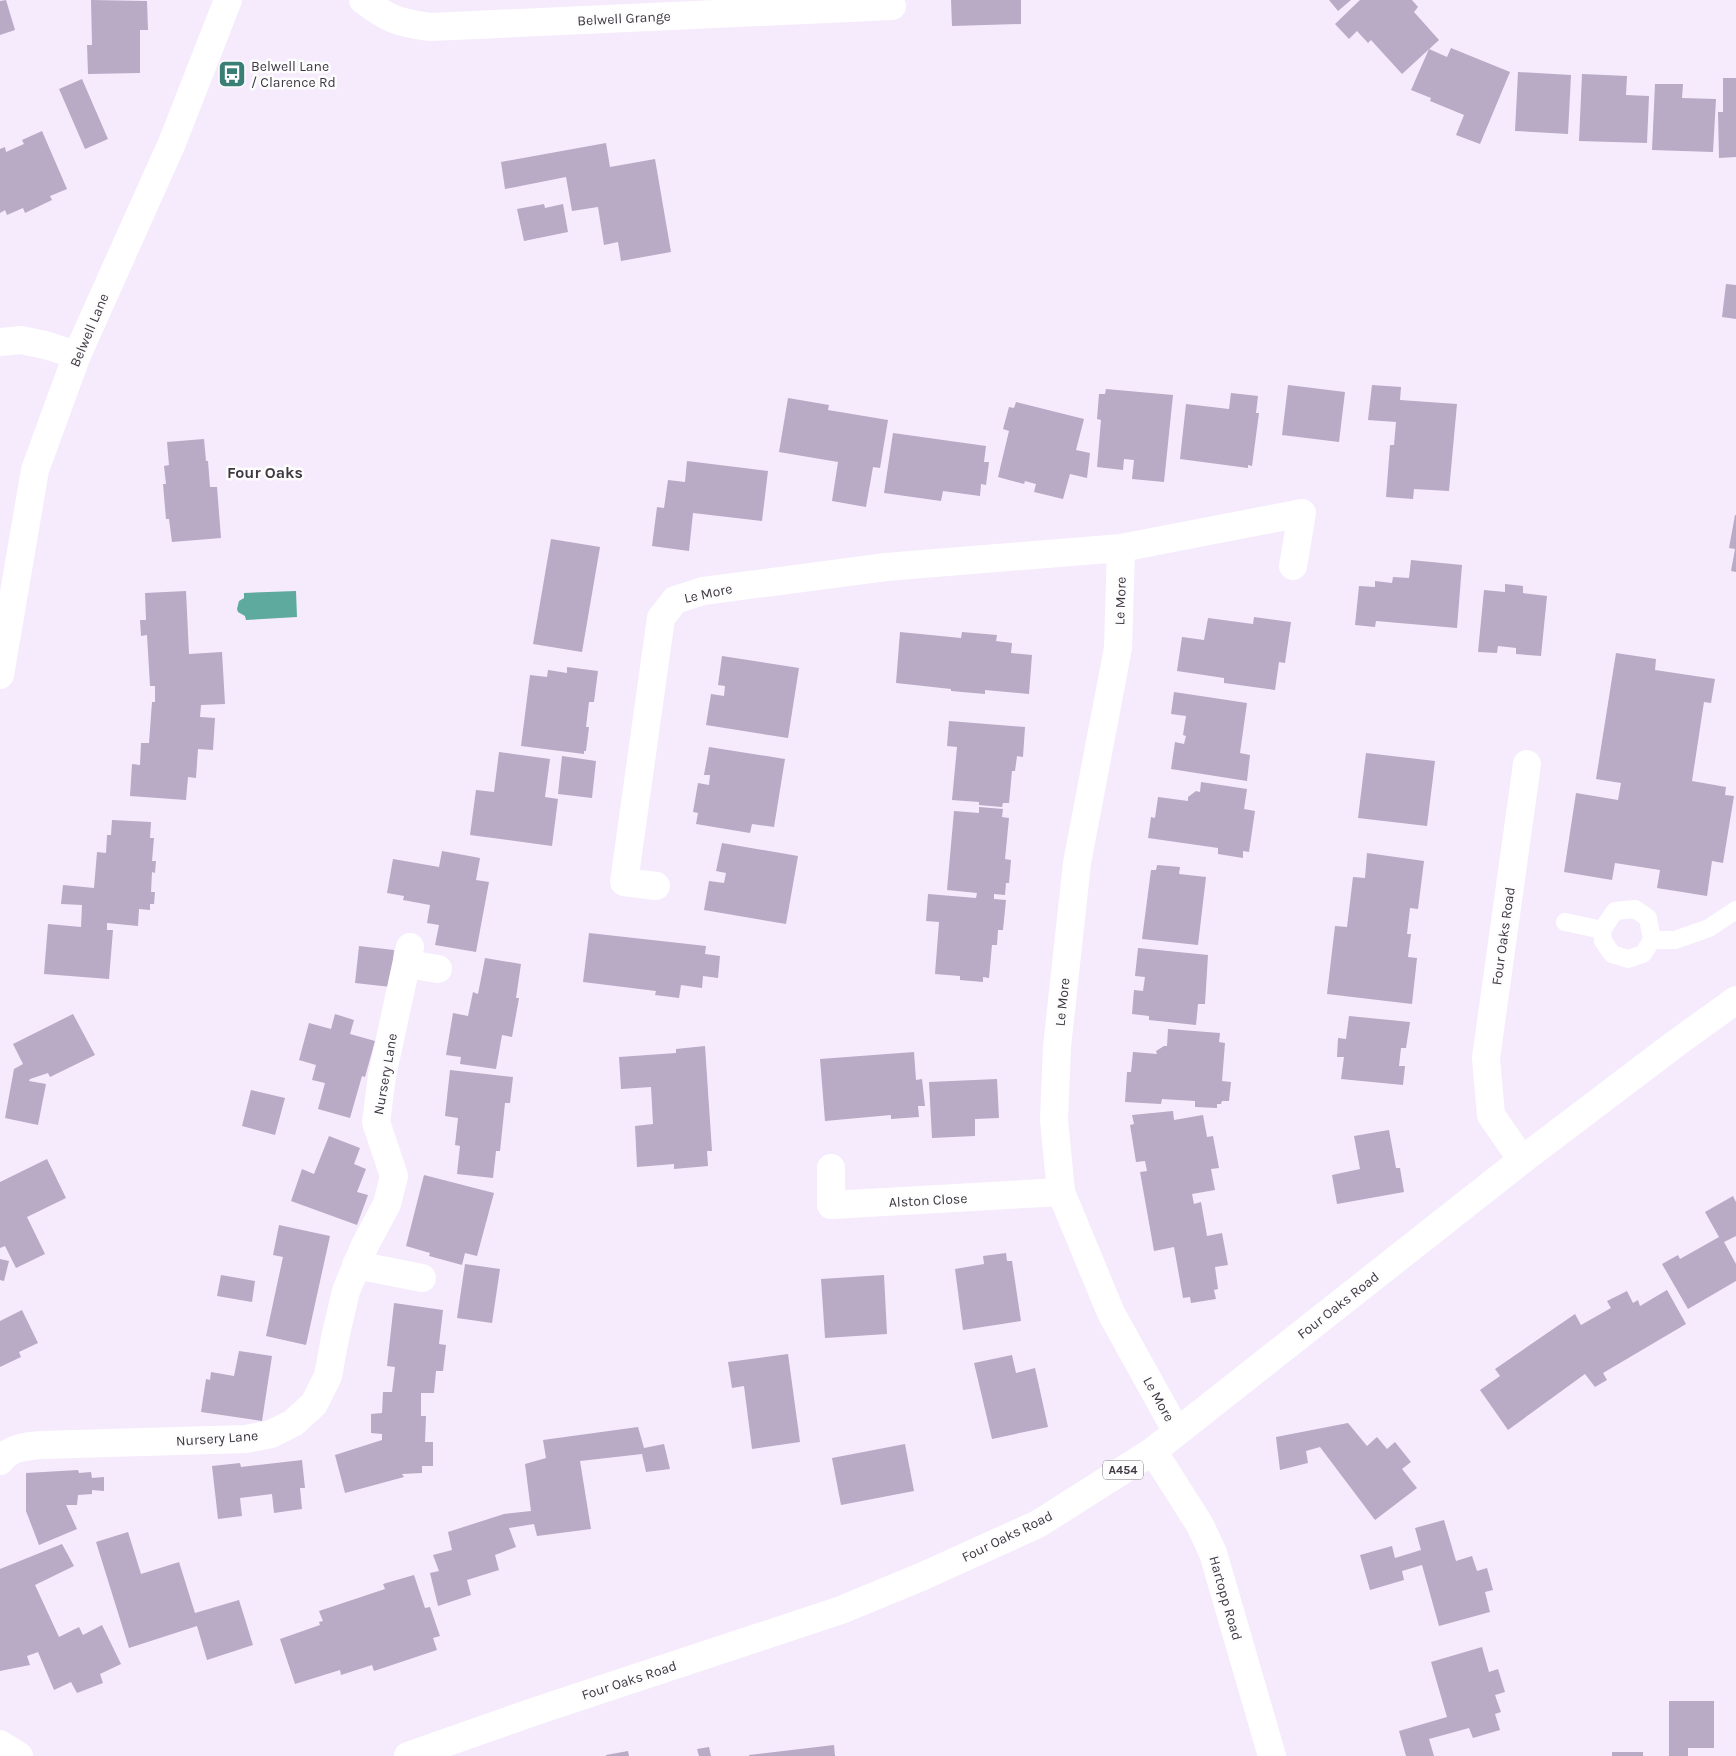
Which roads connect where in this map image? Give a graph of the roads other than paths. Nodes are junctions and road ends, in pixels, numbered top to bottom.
1 (228, 0) edge
2 (363, 0) edge
3 (892, 6) dead end
4 (0, 342) edge
5 (77, 355) junction
6 (1121, 548) junction
7 (1293, 566) dead end
8 (0, 675) edge
9 (1527, 764) dead end
10 (656, 886) dead end
11 (1735, 913) edge
12 (1565, 922) dead end
13 (1602, 930) junction
14 (1652, 940) junction
15 (438, 969) dead end
16 (1736, 1000) edge
17 (1522, 1160) junction
18 (831, 1168) dead end
19 (1061, 1192) junction
20 (356, 1265) junction
21 (422, 1278) dead end
22 (1177, 1432) junction
23 (1153, 1451) junction
24 (0, 1461) edge
25 (0, 1744) edge
26 (20, 1756) edge
27 (408, 1756) edge
28 (1272, 1756) edge

1 - 5 street, Belwell Lane
2 - 3 street, Belwell Grange
4 - 5 street
5 - 8 street, Belwell Lane
6 - 7 street, Le More
6 - 10 street, Le More
6 - 19 street, Le More
9 - 17 street, Four Oaks Road
11 - 14 lane
12 - 13 lane
13 - 14 lane
13 - 14 lane
15 - 20 street, Nursery Lane
16 - 17 street, Four Oaks Road / A454
17 - 22 street, Four Oaks Road / A454
18 - 19 street, Alston Close
19 - 22 street, Le More
20 - 21 street
20 - 24 street, Nursery Lane
22 - 23 street, Four Oaks Road / A454
23 - 27 street, Four Oaks Road / A454
23 - 28 street, Hartopp Road
25 - 26 street

